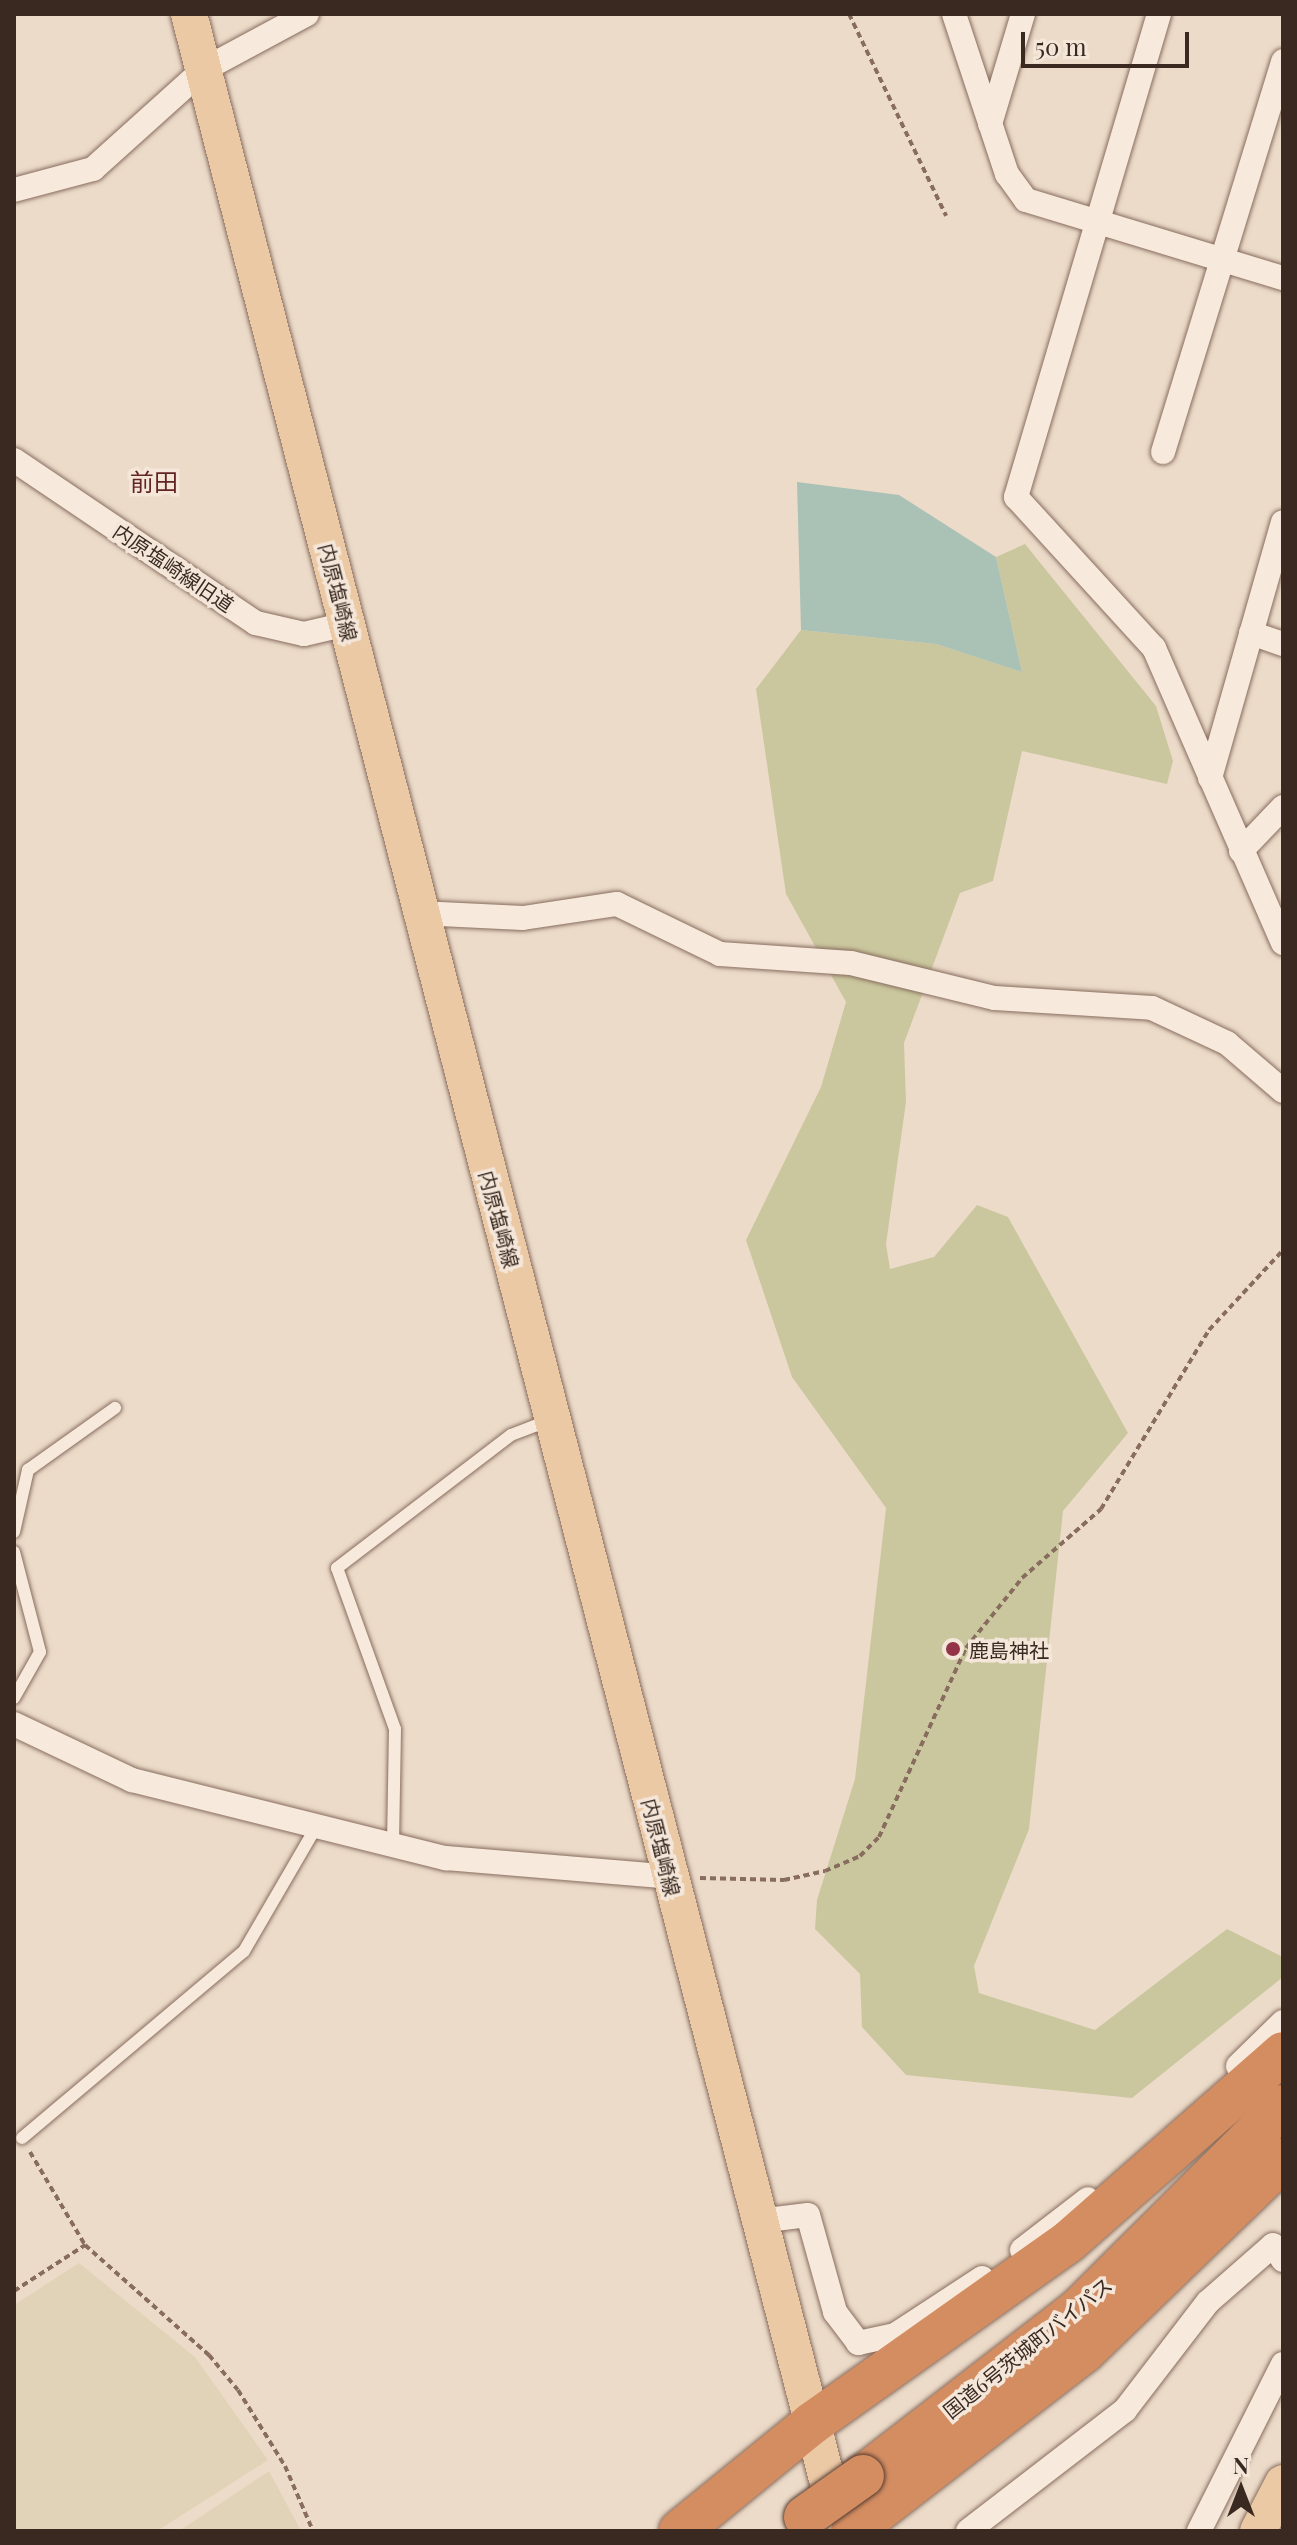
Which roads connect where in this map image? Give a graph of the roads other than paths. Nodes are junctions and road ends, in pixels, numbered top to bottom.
1 (189, 14) edge
2 (307, 14) edge
3 (954, 14) edge
4 (1023, 14) edge
5 (1159, 14) edge
6 (1283, 61) edge
7 (203, 70) junction
8 (990, 124) junction
9 (14, 190) edge
10 (1098, 224) junction
11 (1222, 260) junction
12 (1283, 278) edge
13 (1163, 452) dead end
14 (14, 460) edge
15 (1283, 522) edge
16 (347, 624) junction
17 (1251, 633) junction
18 (1283, 644) edge
19 (1210, 778) junction
20 (1283, 807) edge
21 (1241, 851) junction
22 (419, 913) junction
23 (1283, 943) edge
24 (1283, 1091) edge
25 (115, 1408) dead end
26 (553, 1420) junction
27 (14, 1532) edge
28 (14, 1552) edge
29 (14, 1698) edge
30 (14, 1724) edge
31 (318, 1824) junction
32 (393, 1844) junction
33 (670, 1877) junction
34 (1283, 2022) edge
35 (1283, 2053) edge
36 (1283, 2106) edge
37 (22, 2138) road end
38 (1283, 2160) edge
39 (1283, 2175) edge
40 (759, 2221) junction
41 (1196, 2252) junction
42 (1283, 2260) edge
43 (1283, 2364) edge
44 (811, 2424) junction
45 (1283, 2483) edge
46 (836, 2517) edge
47 (680, 2531) edge
48 (968, 2531) edge
49 (1199, 2531) edge
50 (1258, 2531) edge

1 - 7 main road, 内原塩崎線
2 - 7 street
3 - 8 street
4 - 8 street
5 - 10 street
6 - 11 street
7 - 9 street
7 - 16 main road, 内原塩崎線
8 - 10 street
10 - 11 street
10 - 19 street
11 - 12 street
11 - 13 street
14 - 16 street, 内原塩崎線旧道
15 - 17 street
16 - 22 main road, 内原塩崎線
17 - 18 street
17 - 19 street
19 - 21 street
20 - 21 street
21 - 23 street
22 - 24 street
22 - 26 main road, 内原塩崎線
25 - 27 lane
26 - 32 lane
26 - 33 main road, 内原塩崎線
28 - 29 lane
30 - 31 street
31 - 32 street
31 - 37 lane
32 - 33 street
33 - 40 main road, 内原塩崎線
34 - 40 street
35 - 44 highway
36 - 46 highway, 国道6号茨城町バイパス
38 - 41 highway, 国道6号茨城町バイパス
39 - 41 main road
40 - 44 main road, 内原塩崎線
41 - 46 highway, 国道6号茨城町バイパス
42 - 48 street
43 - 49 street
44 - 46 main road, 内原塩崎線
44 - 47 highway
45 - 50 main road

